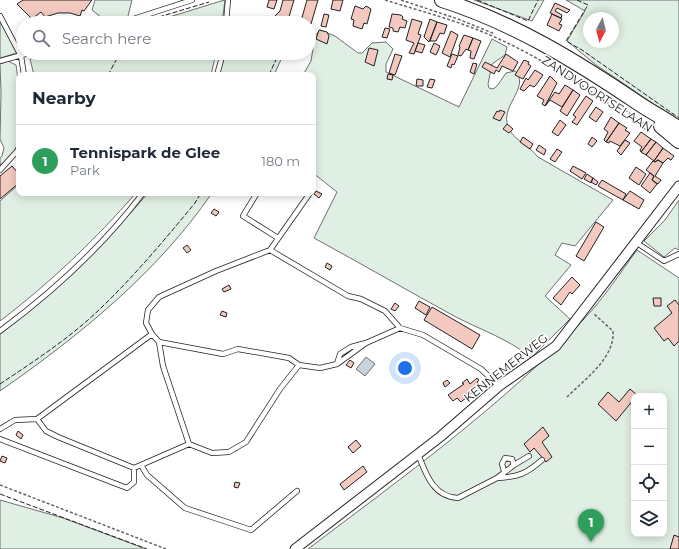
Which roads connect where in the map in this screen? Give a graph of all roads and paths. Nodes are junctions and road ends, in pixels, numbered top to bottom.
1 (192, 0) edge
2 (228, 0) edge
3 (385, 0) edge
4 (401, 0) edge
5 (442, 0) edge
6 (0, 16) edge
7 (143, 16) edge
8 (227, 16) edge
9 (16, 46) edge
10 (16, 57) edge
11 (22, 60) edge
12 (220, 60) edge
13 (0, 61) edge
14 (555, 64) dead end
15 (24, 72) edge
16 (218, 72) edge
17 (640, 104) junction
18 (618, 105) dead end
19 (679, 129) edge
20 (655, 131) dead end
21 (654, 135) dead end
22 (679, 141) edge
23 (16, 152) edge
24 (0, 170) edge
25 (679, 186) edge
26 (142, 196) edge
27 (255, 196) edge
28 (308, 196) edge
29 (278, 238) junction
30 (637, 243) junction
31 (270, 250) junction
32 (679, 254) edge
33 (586, 308) junction
34 (400, 328) junction
35 (0, 331) edge
36 (152, 334) junction
37 (159, 342) junction
38 (299, 365) junction
39 (499, 386) junction
40 (567, 397) dead end
41 (37, 419) junction
42 (0, 429) edge
43 (0, 439) edge
44 (189, 444) junction
45 (418, 454) junction
46 (529, 456) dead end
47 (542, 460) dead end
48 (514, 465) junction
49 (141, 466) junction
50 (134, 468) junction
51 (504, 471) junction
52 (497, 478) junction
53 (0, 485) edge
54 (297, 491) dead end
55 (166, 549) edge
56 (295, 549) edge

1 - 7 lane
2 - 8 lane
3 - 21 path
4 - 14 path, ZANDVOORTSELAAN
5 - 17 main road, ZANDVOORTSELAAN
6 - 9 lane
10 - 13 lane
11 - 15 lane
12 - 16 lane
17 - 19 main road, ZANDVOORTSELAAN
17 - 22 main road, ZANDVOORTSELAAN
18 - 20 path, ZANDVOORTSELAAN
23 - 24 lane
25 - 30 street, KENNEMERWEG
26 - 35 lane
27 - 29 lane
28 - 29 lane
29 - 31 lane
30 - 32 lane
30 - 33 street, KENNEMERWEG
31 - 34 lane
31 - 36 lane
33 - 39 street, KENNEMERWEG
33 - 40 path
34 - 38 lane
34 - 39 lane
36 - 37 lane
36 - 41 lane
37 - 38 lane
37 - 44 lane
38 - 44 lane
39 - 45 street, KENNEMERWEG
41 - 42 lane
41 - 50 lane
43 - 50 lane
44 - 49 lane
45 - 52 lane
45 - 56 street, KENNEMERWEG
46 - 48 lane
47 - 52 lane
48 - 51 lane
48 - 51 lane
49 - 50 lane
49 - 54 lane
51 - 52 lane
53 - 55 path

